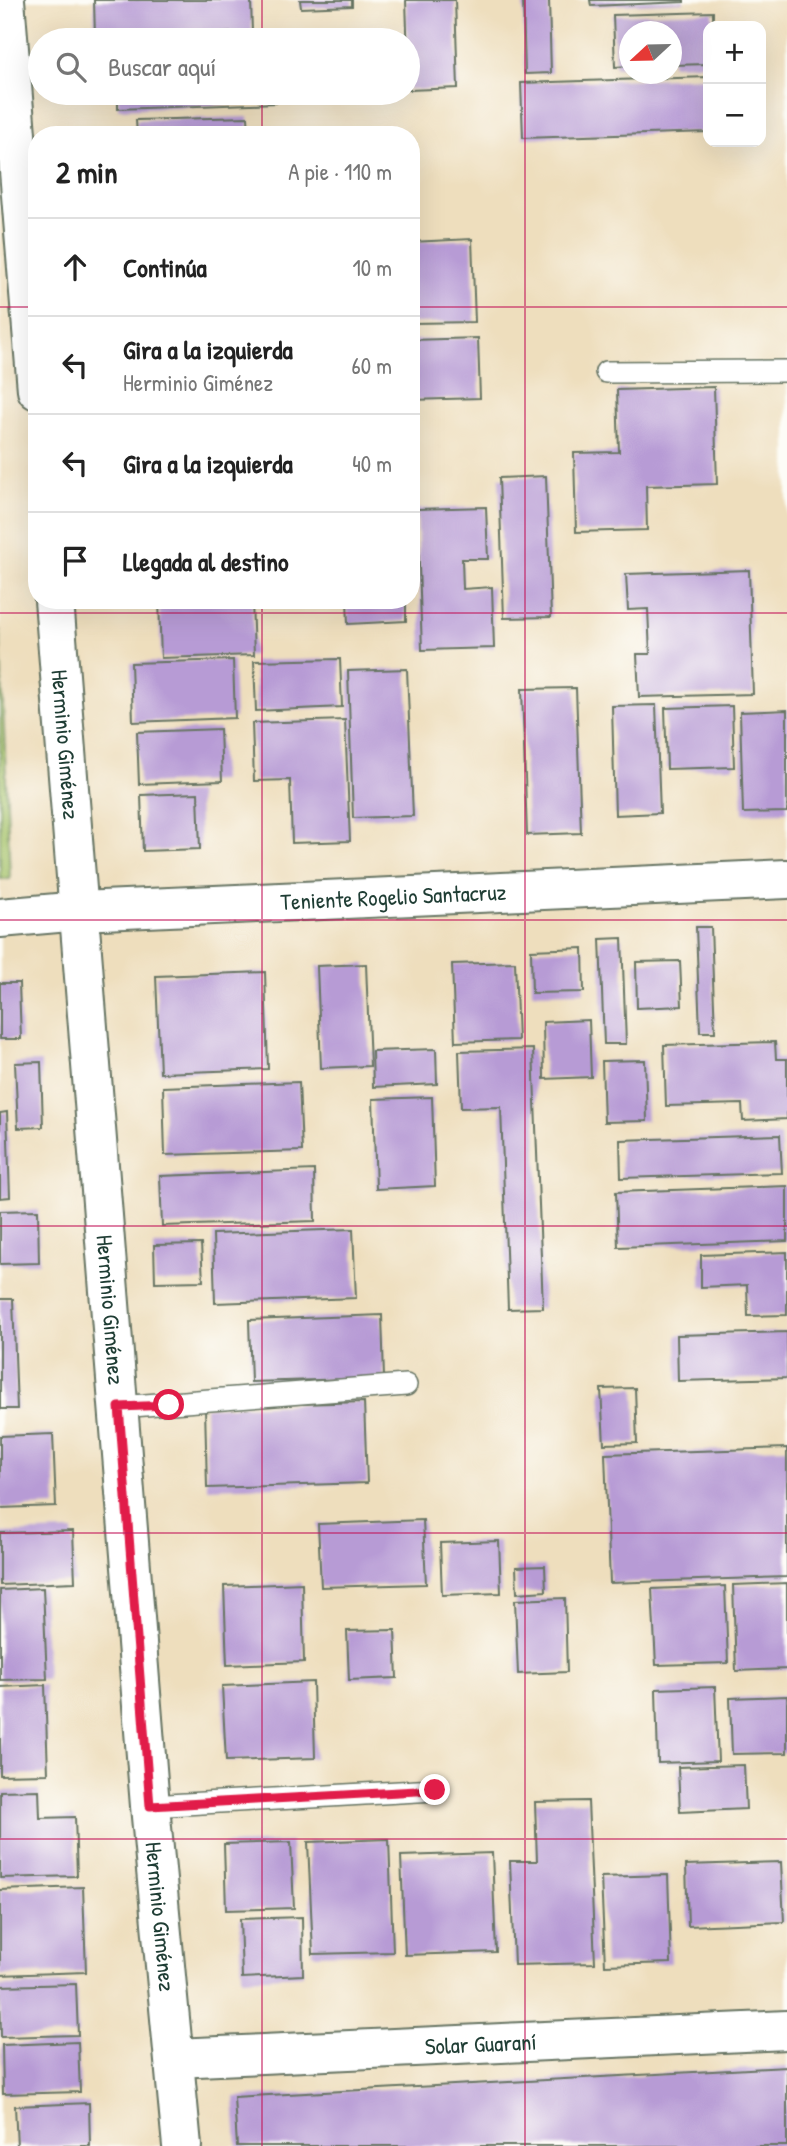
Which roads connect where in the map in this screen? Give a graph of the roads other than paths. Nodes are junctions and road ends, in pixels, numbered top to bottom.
1 (5, 0) edge
2 (28, 280) edge
3 (787, 371) edge
4 (606, 372) dead end
5 (55, 609) edge
6 (787, 879) edge
7 (80, 911) junction
8 (0, 918) edge
9 (406, 1385) dead end
10 (119, 1407) junction
11 (435, 1790) dead end
12 (150, 1806) junction
13 (787, 2030) edge
14 (175, 2058) junction
15 (182, 2146) edge

1 - 2 street
3 - 4 lane
5 - 7 street, Herminio Giménez
6 - 7 street, Teniente Rogelio Santacruz
7 - 8 street, Teniente Rogelio Santacruz
7 - 10 street, Herminio Giménez
9 - 10 lane
10 - 12 street, Herminio Giménez
11 - 12 lane
12 - 14 street, Herminio Giménez
13 - 14 street, Solar Guaraní
14 - 15 street, Herminio Giménez

